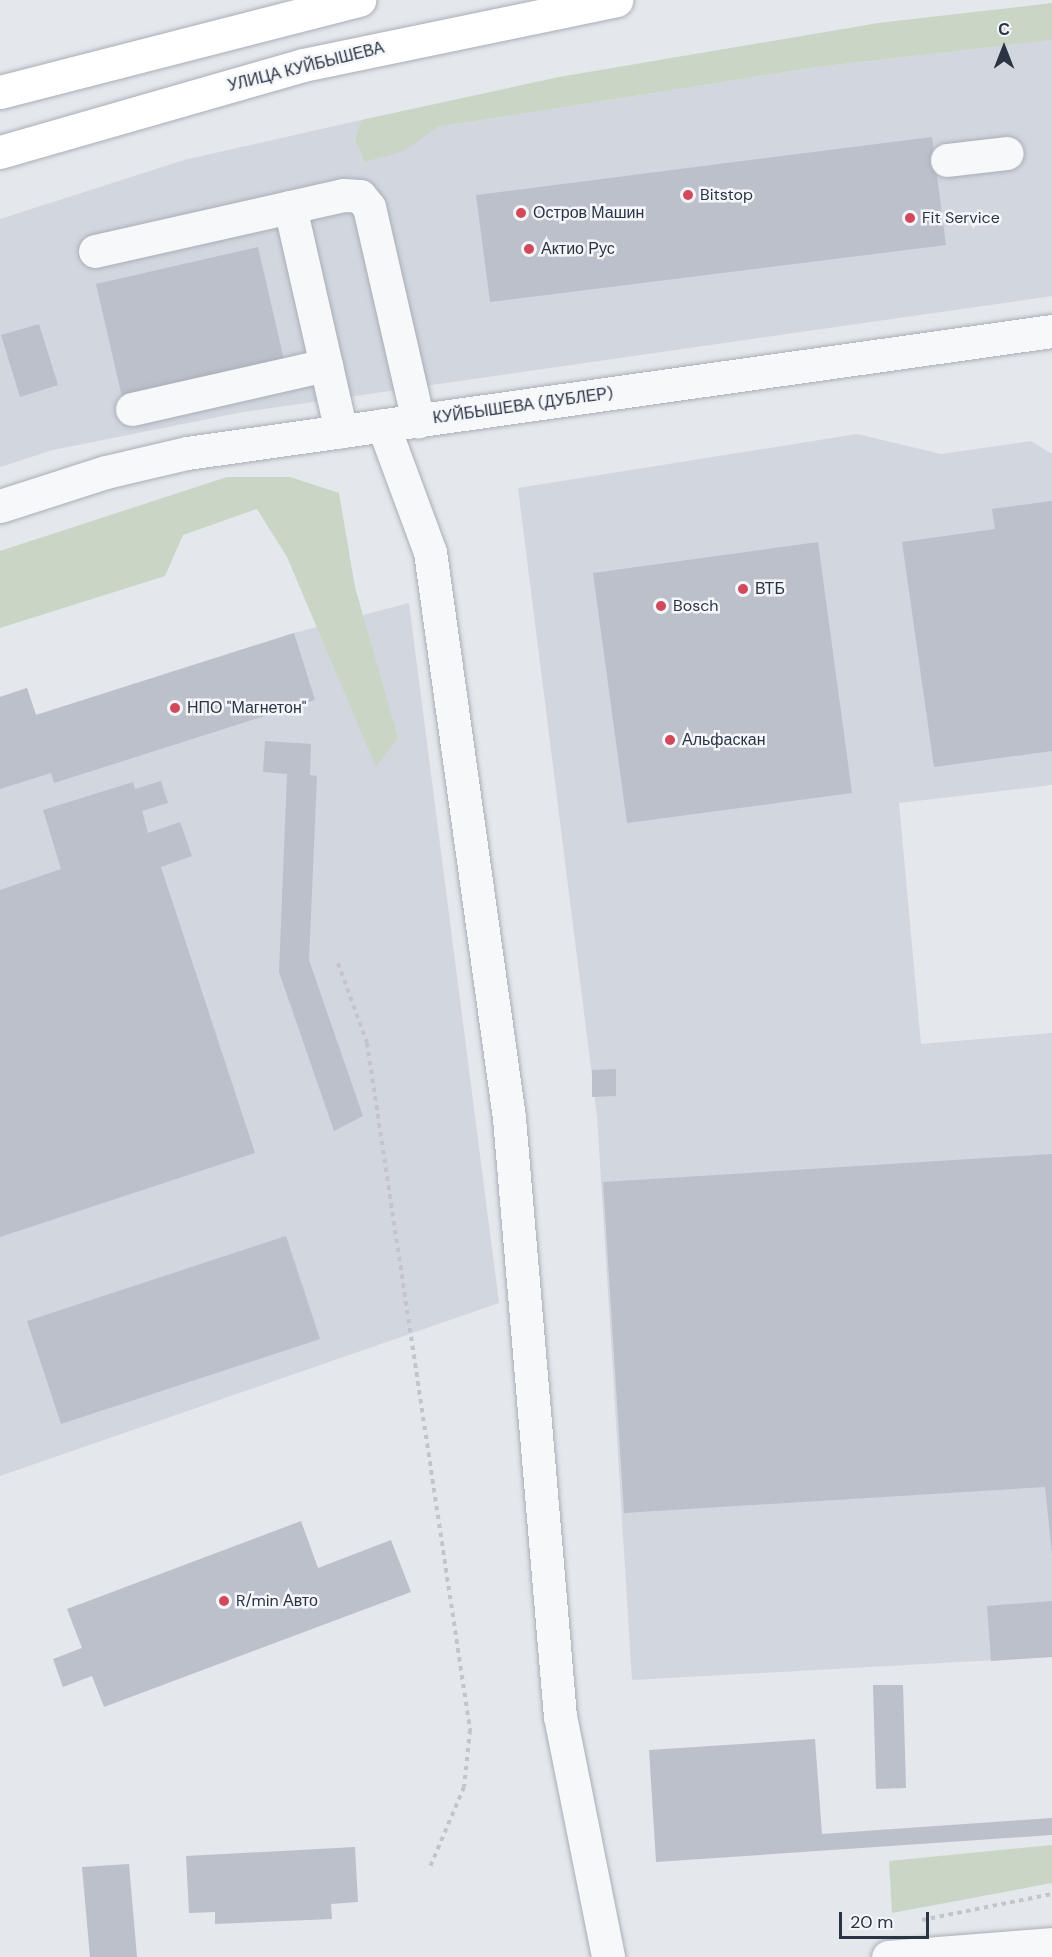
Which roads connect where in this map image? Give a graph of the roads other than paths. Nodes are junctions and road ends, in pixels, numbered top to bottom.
1 (359, 0) edge
2 (616, 0) edge
3 (0, 92) edge
4 (0, 152) edge
5 (1007, 153) dead end
6 (947, 160) dead end
7 (290, 207) junction
8 (95, 251) dead end
9 (1052, 331) edge
10 (326, 365) junction
11 (132, 410) dead end
12 (418, 421) junction
13 (383, 425) junction
14 (341, 431) junction
15 (0, 506) edge
16 (1052, 1944) edge
17 (608, 1957) edge
18 (888, 1957) edge

1 - 3 highway
2 - 4 highway, УЛИЦА КУЙБЫШЕВА
5 - 6 street
7 - 8 street
7 - 10 street
7 - 12 street
9 - 12 street, КУЙБЫШЕВА (ДУБЛЕР)
10 - 11 street
10 - 14 street
12 - 13 street, КУЙБЫШЕВА (ДУБЛЕР)
13 - 14 street, КУЙБЫШЕВА (ДУБЛЕР)
13 - 17 street
14 - 15 street, КУЙБЫШЕВА (ДУБЛЕР)
16 - 18 street

